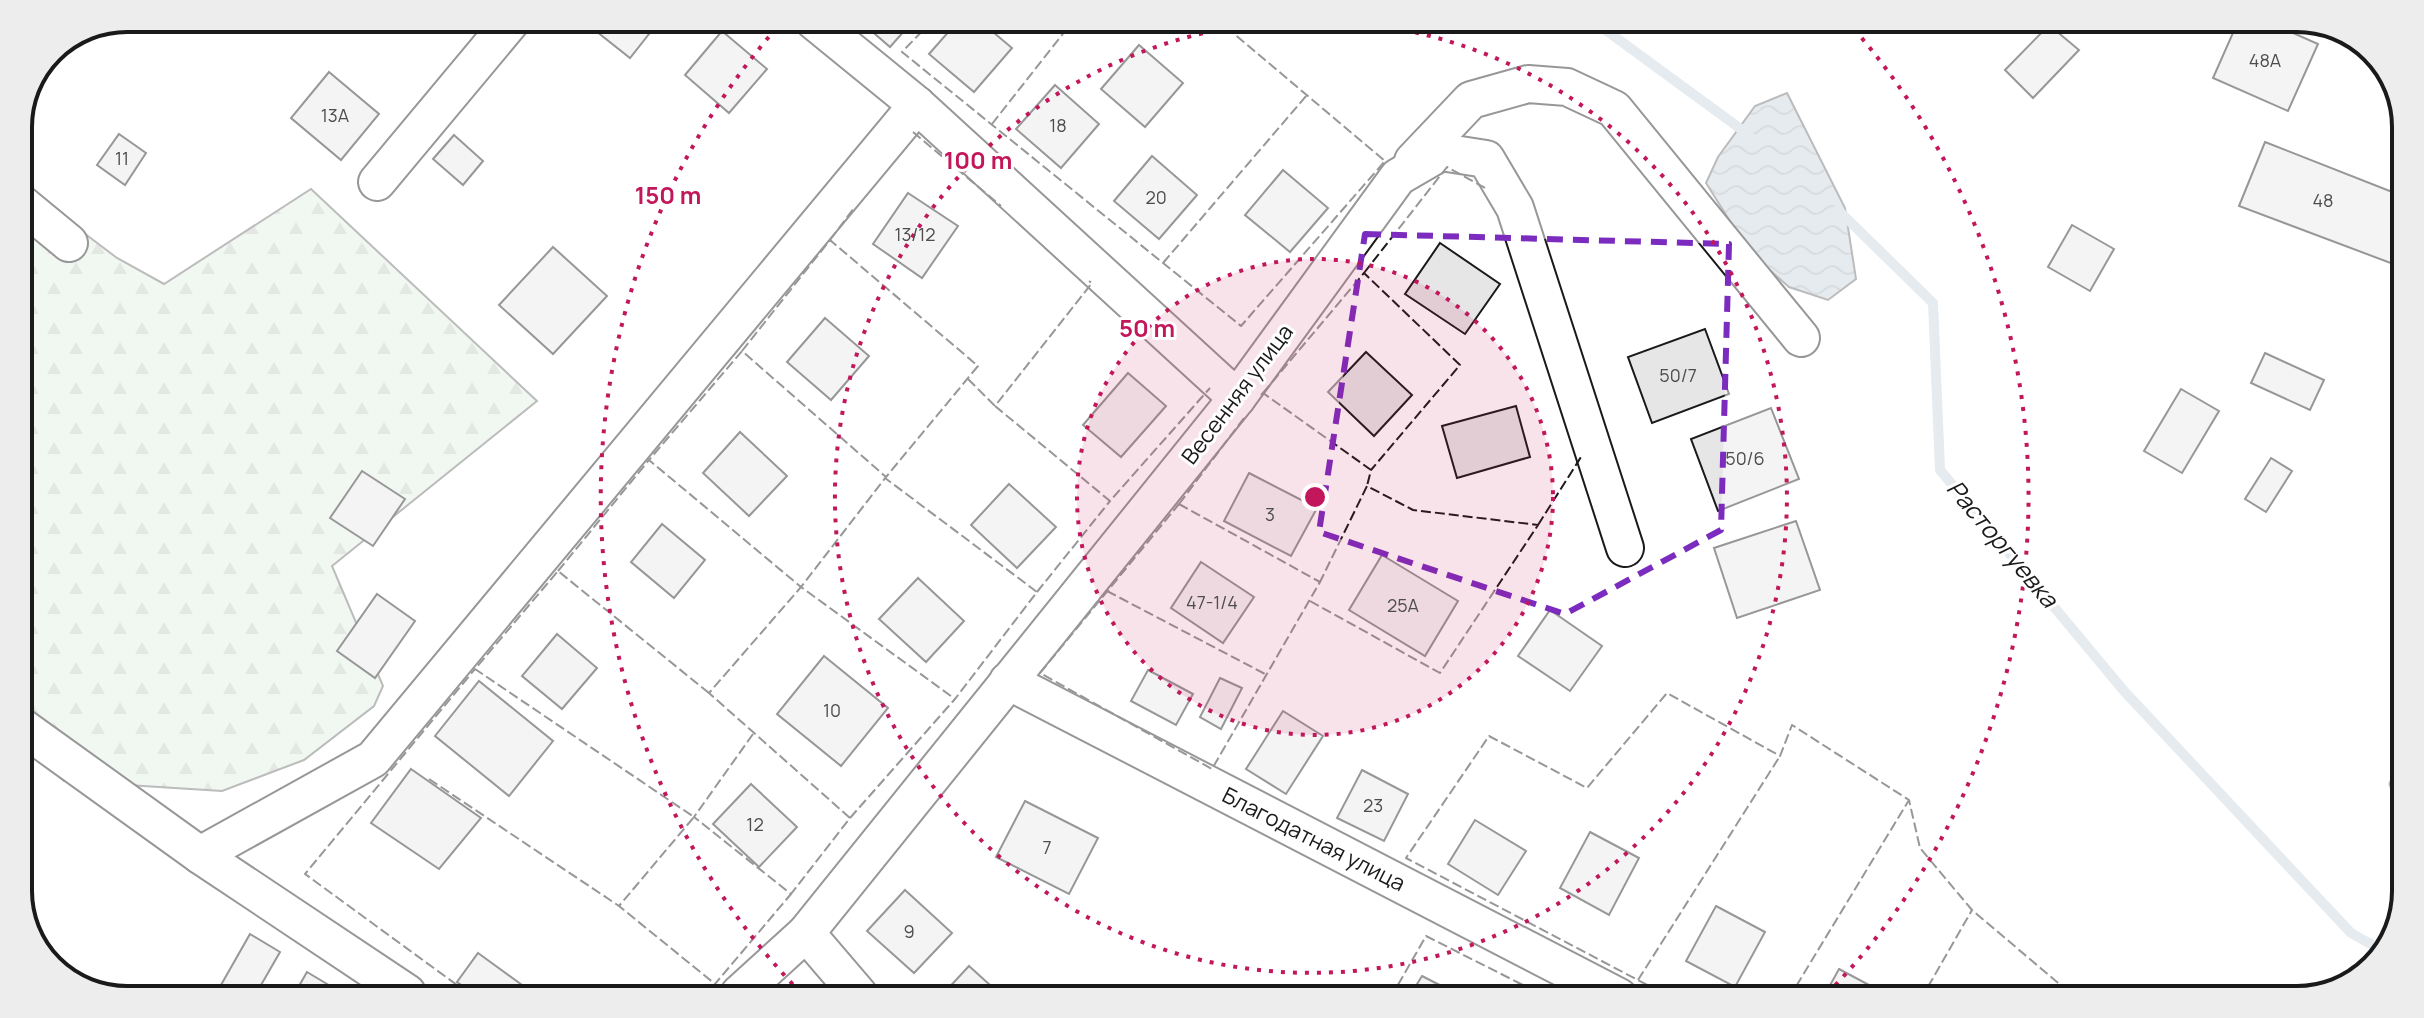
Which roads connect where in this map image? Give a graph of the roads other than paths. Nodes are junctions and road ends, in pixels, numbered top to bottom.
1 (502, 32) edge
2 (827, 32) edge
3 (917, 105) junction
4 (1398, 177) junction
5 (377, 182) dead end
6 (32, 213) edge
7 (69, 243) dead end
8 (1801, 338) dead end
9 (1237, 398) junction
10 (1625, 548) dead end
11 (1008, 681) junction
12 (32, 734) edge
13 (200, 855) junction
14 (806, 933) junction
15 (396, 986) edge
16 (748, 986) edge
17 (851, 986) edge
18 (1598, 986) edge

1 - 5 street
2 - 3 street
3 - 9 street
3 - 13 street
4 - 8 street
4 - 9 street, Весенняя улица
4 - 10 street, Весенняя улица
6 - 7 street
9 - 11 street, Весенняя улица
11 - 14 street, Весенняя улица
11 - 18 street, Благодатная улица
12 - 13 street
13 - 15 street
14 - 16 street, Весенняя улица
14 - 17 street

